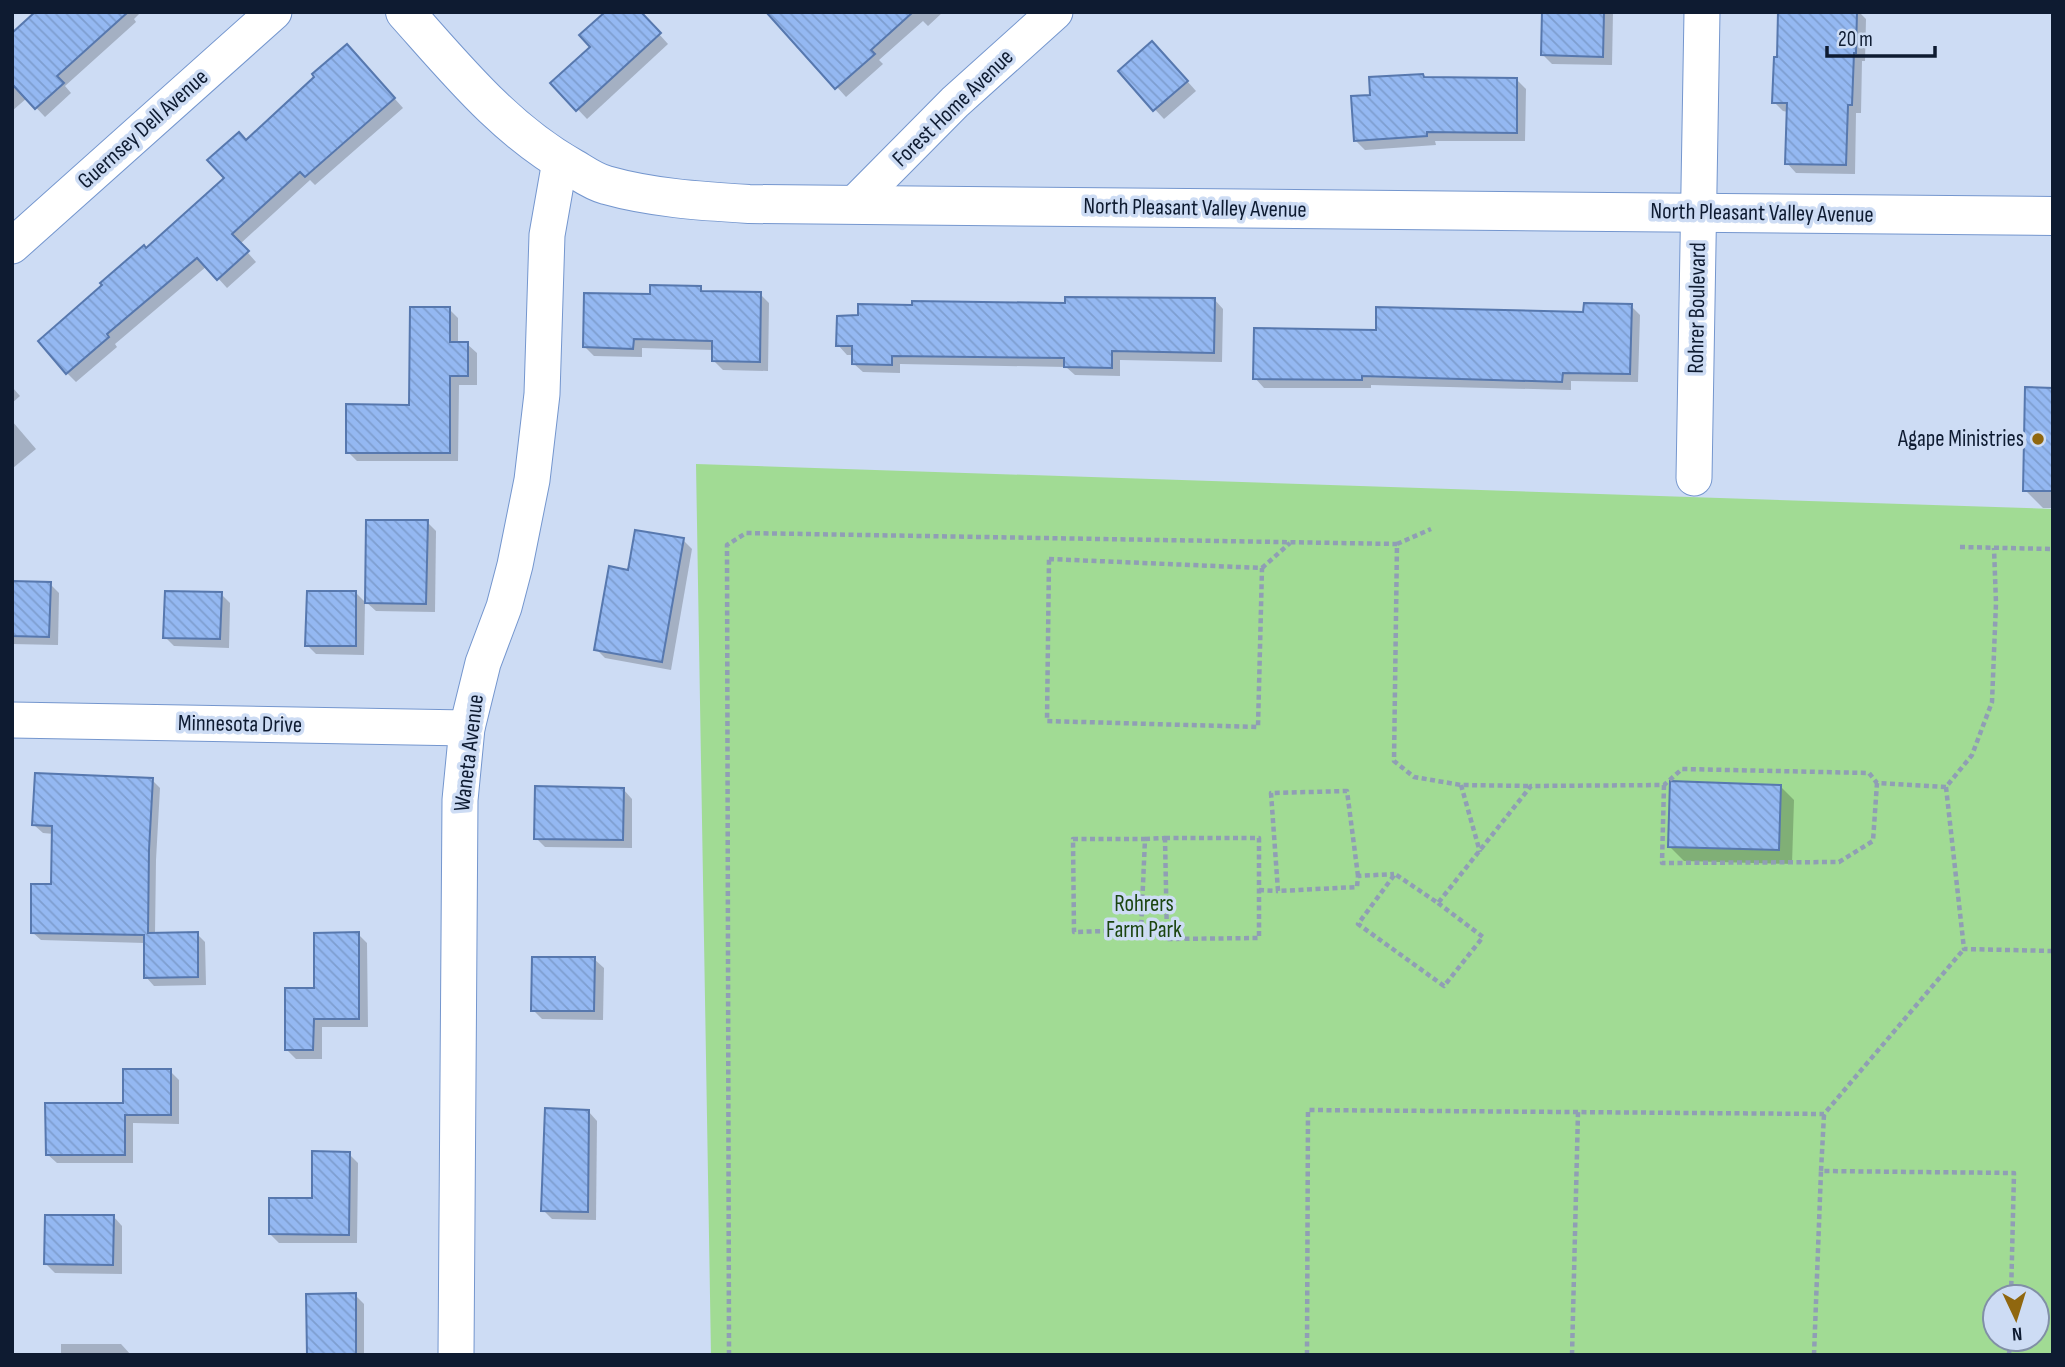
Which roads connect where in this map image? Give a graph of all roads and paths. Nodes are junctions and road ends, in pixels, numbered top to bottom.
1 (274, 12) edge
2 (405, 12) edge
3 (1055, 12) edge
4 (1702, 12) edge
5 (560, 161) junction
6 (853, 205) junction
7 (1698, 213) junction
8 (2053, 216) edge
9 (12, 246) edge
10 (1694, 478) dead end
11 (1431, 529) dead end
12 (1291, 542) junction
13 (1397, 544) junction
14 (1960, 547) dead end
15 (1994, 548) junction
16 (2053, 549) edge
17 (1262, 568) junction
18 (12, 720) edge
19 (467, 728) junction
20 (1877, 783) junction
21 (1461, 785) junction
22 (1664, 785) junction
23 (1531, 786) junction
24 (1946, 787) junction
25 (1165, 838) junction
26 (1144, 839) junction
27 (1480, 852) junction
28 (1395, 874) junction
29 (1358, 876) junction
30 (1259, 890) junction
31 (1278, 891) junction
32 (1438, 904) junction
33 (1964, 949) junction
34 (2053, 951) edge
35 (1578, 1112) junction
36 (1824, 1115) junction
37 (1821, 1171) junction
38 (2011, 1283) edge
39 (456, 1355) edge
40 (729, 1355) edge
41 (1307, 1355) edge
42 (1572, 1355) edge
43 (1814, 1355) edge

1 - 9 street, Guernsey Dell Avenue
2 - 5 street, North Pleasant Valley Avenue
3 - 6 street, Forest Home Avenue
4 - 7 street, Rohrer Boulevard
5 - 6 street, North Pleasant Valley Avenue
5 - 19 street, Waneta Avenue
6 - 7 street, North Pleasant Valley Avenue
7 - 8 street, North Pleasant Valley Avenue
7 - 10 street, Rohrer Boulevard
11 - 13 path
12 - 13 path
12 - 17 path
12 - 40 path
13 - 21 path
14 - 15 path
15 - 16 path
15 - 24 path
17 - 17 path
18 - 19 street, Minnesota Drive
19 - 39 street, Waneta Avenue
20 - 22 path
20 - 22 path
20 - 24 path
21 - 23 path
21 - 27 path
22 - 23 path
23 - 27 path
24 - 33 path
25 - 26 path
25 - 30 path
25 - 30 path
26 - 26 path
27 - 32 path
28 - 29 path
28 - 32 path
28 - 32 path
29 - 31 path
29 - 31 path
30 - 31 path
33 - 34 path
33 - 36 path
35 - 36 path
35 - 41 path
35 - 42 path
36 - 37 path
37 - 38 path
37 - 43 path

